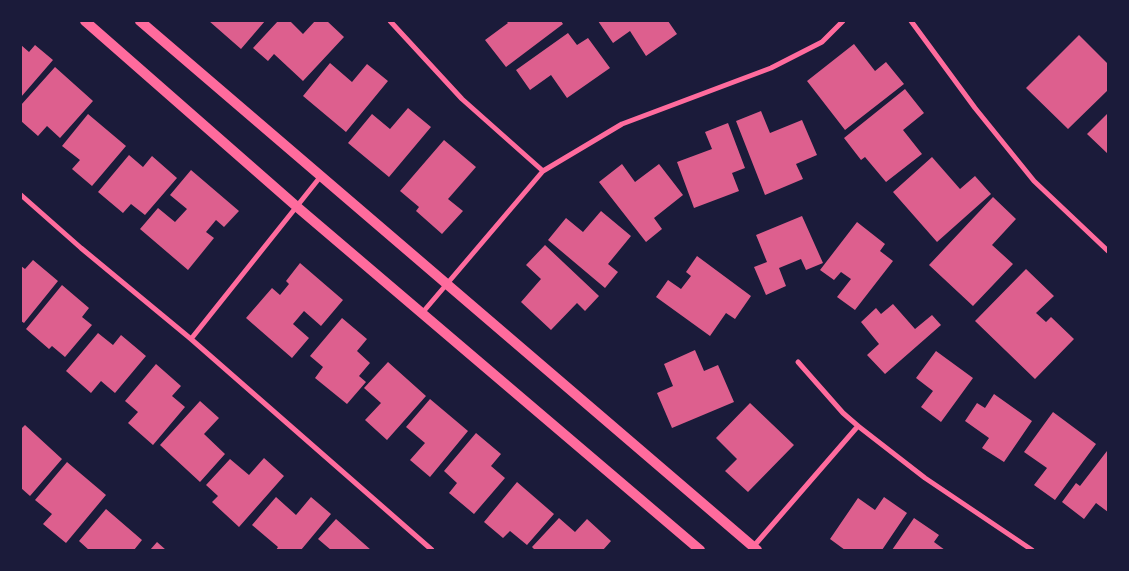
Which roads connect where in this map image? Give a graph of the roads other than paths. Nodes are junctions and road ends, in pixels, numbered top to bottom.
1 (85, 21) edge
2 (140, 21) edge
3 (390, 21) edge
4 (843, 21) edge
5 (911, 21) edge
6 (544, 171) junction
7 (321, 176) junction
8 (21, 195) edge
9 (296, 206) junction
10 (1108, 251) edge
11 (447, 284) junction
12 (423, 312) junction
13 (191, 339) junction
14 (798, 362) dead end
15 (858, 426) junction
16 (754, 549) edge
17 (432, 550) edge
18 (700, 550) edge
19 (1032, 550) edge

1 - 9 main road
2 - 7 main road
3 - 6 street
4 - 6 street
5 - 10 street
6 - 11 street
7 - 9 street
7 - 11 main road
8 - 13 street
9 - 12 main road
9 - 13 street
11 - 12 street
11 - 16 main road
12 - 18 main road
13 - 17 street
14 - 15 street
15 - 16 street
15 - 19 street

